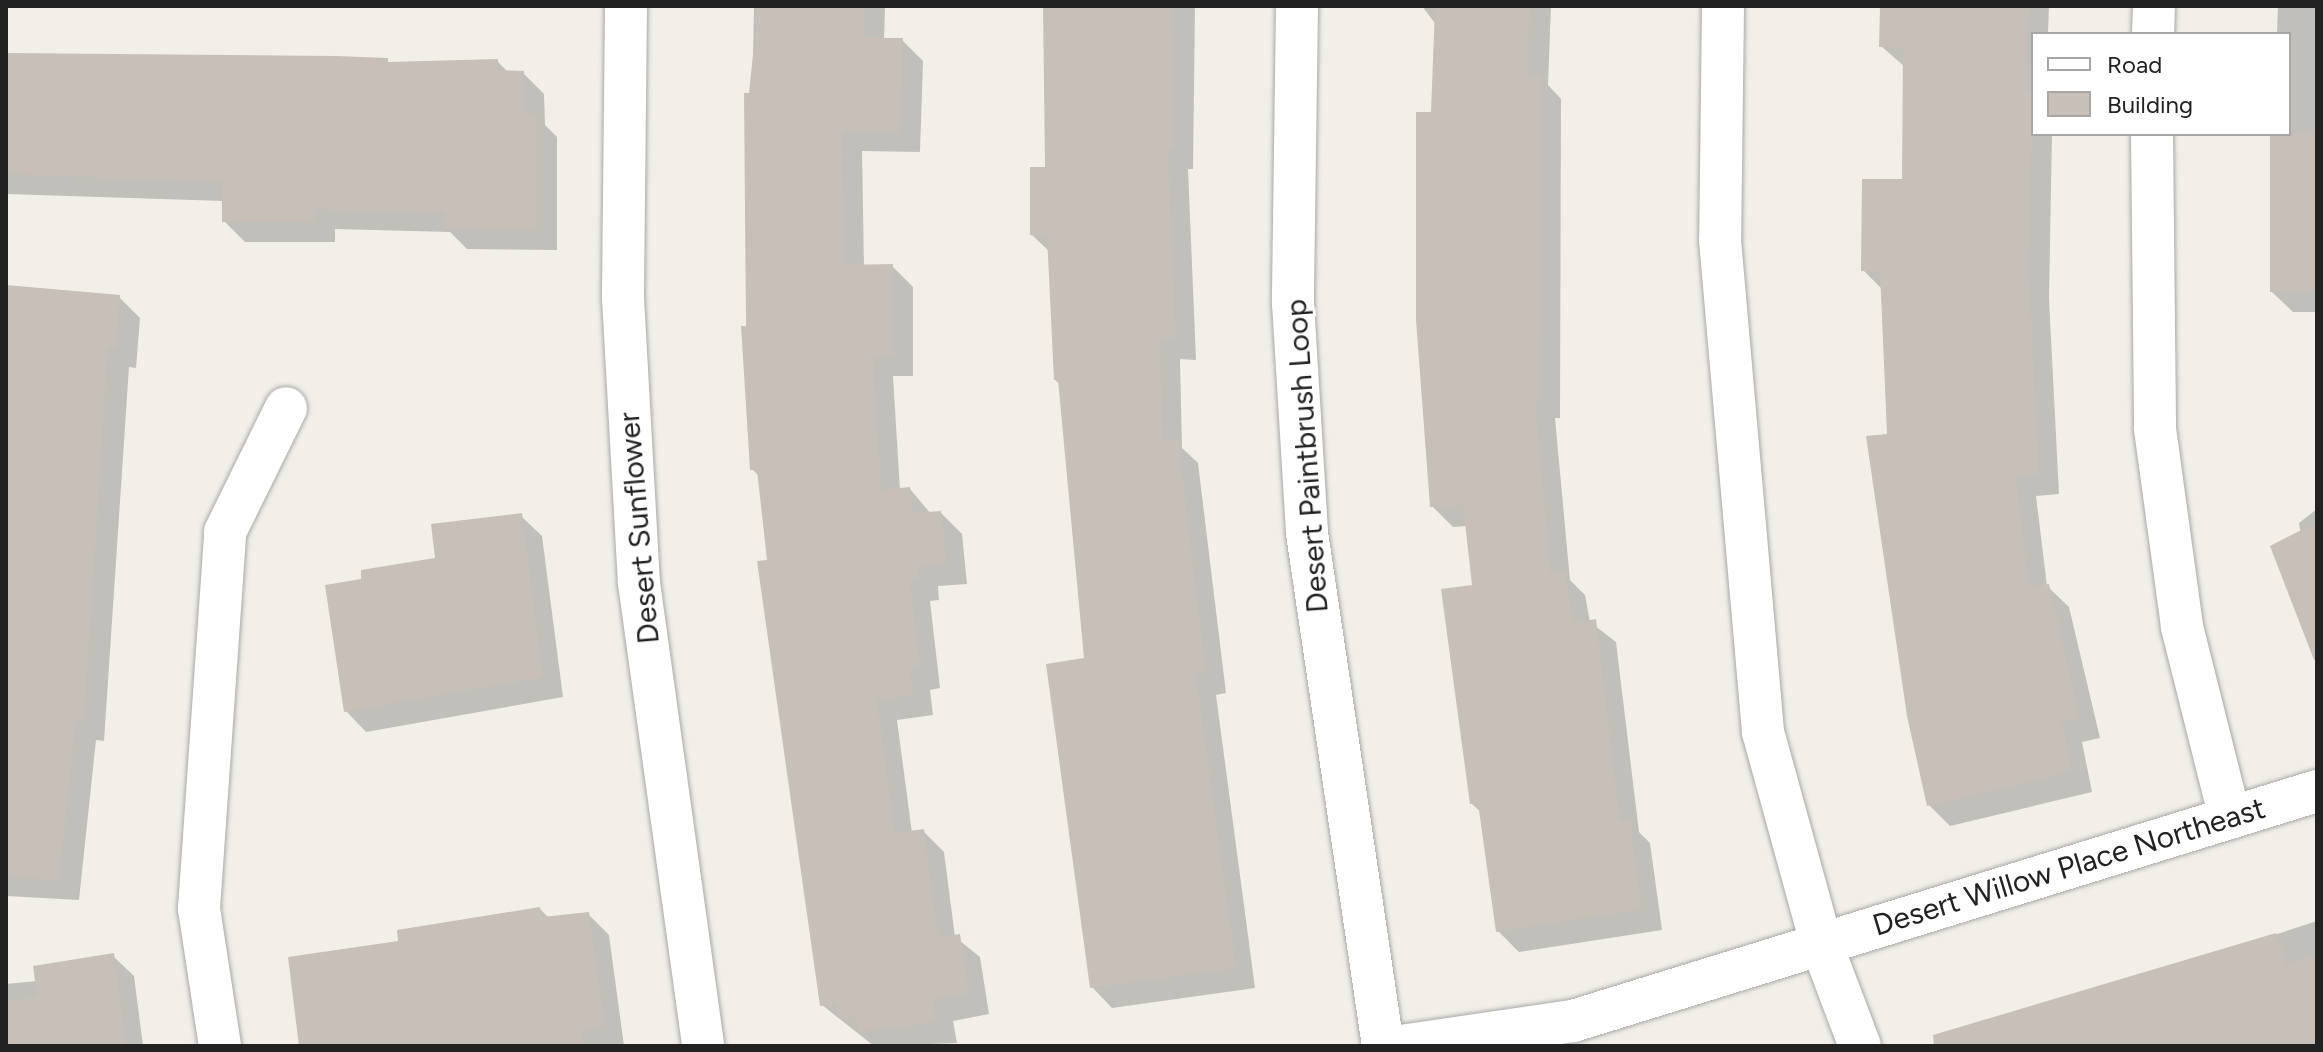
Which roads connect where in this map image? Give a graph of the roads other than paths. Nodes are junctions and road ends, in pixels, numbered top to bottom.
1 (626, 6) edge
2 (1297, 6) edge
3 (1723, 6) edge
4 (2154, 6) edge
5 (2153, 32) edge
6 (2152, 136) edge
7 (286, 408) dead end
8 (2317, 791) edge
9 (2230, 818) junction
10 (1821, 943) junction
11 (220, 1046) edge
12 (703, 1046) edge
13 (1383, 1046) edge
14 (1401, 1046) edge
15 (1860, 1046) edge

1 - 12 street, Desert Sunflower
2 - 13 street, Desert Paintbrush Loop
3 - 10 street
4 - 5 street
6 - 9 street
7 - 11 street
8 - 9 street, Desert Willow Place Northeast
9 - 10 street, Desert Willow Place Northeast
10 - 14 street, Desert Willow Place Northeast
10 - 15 street

